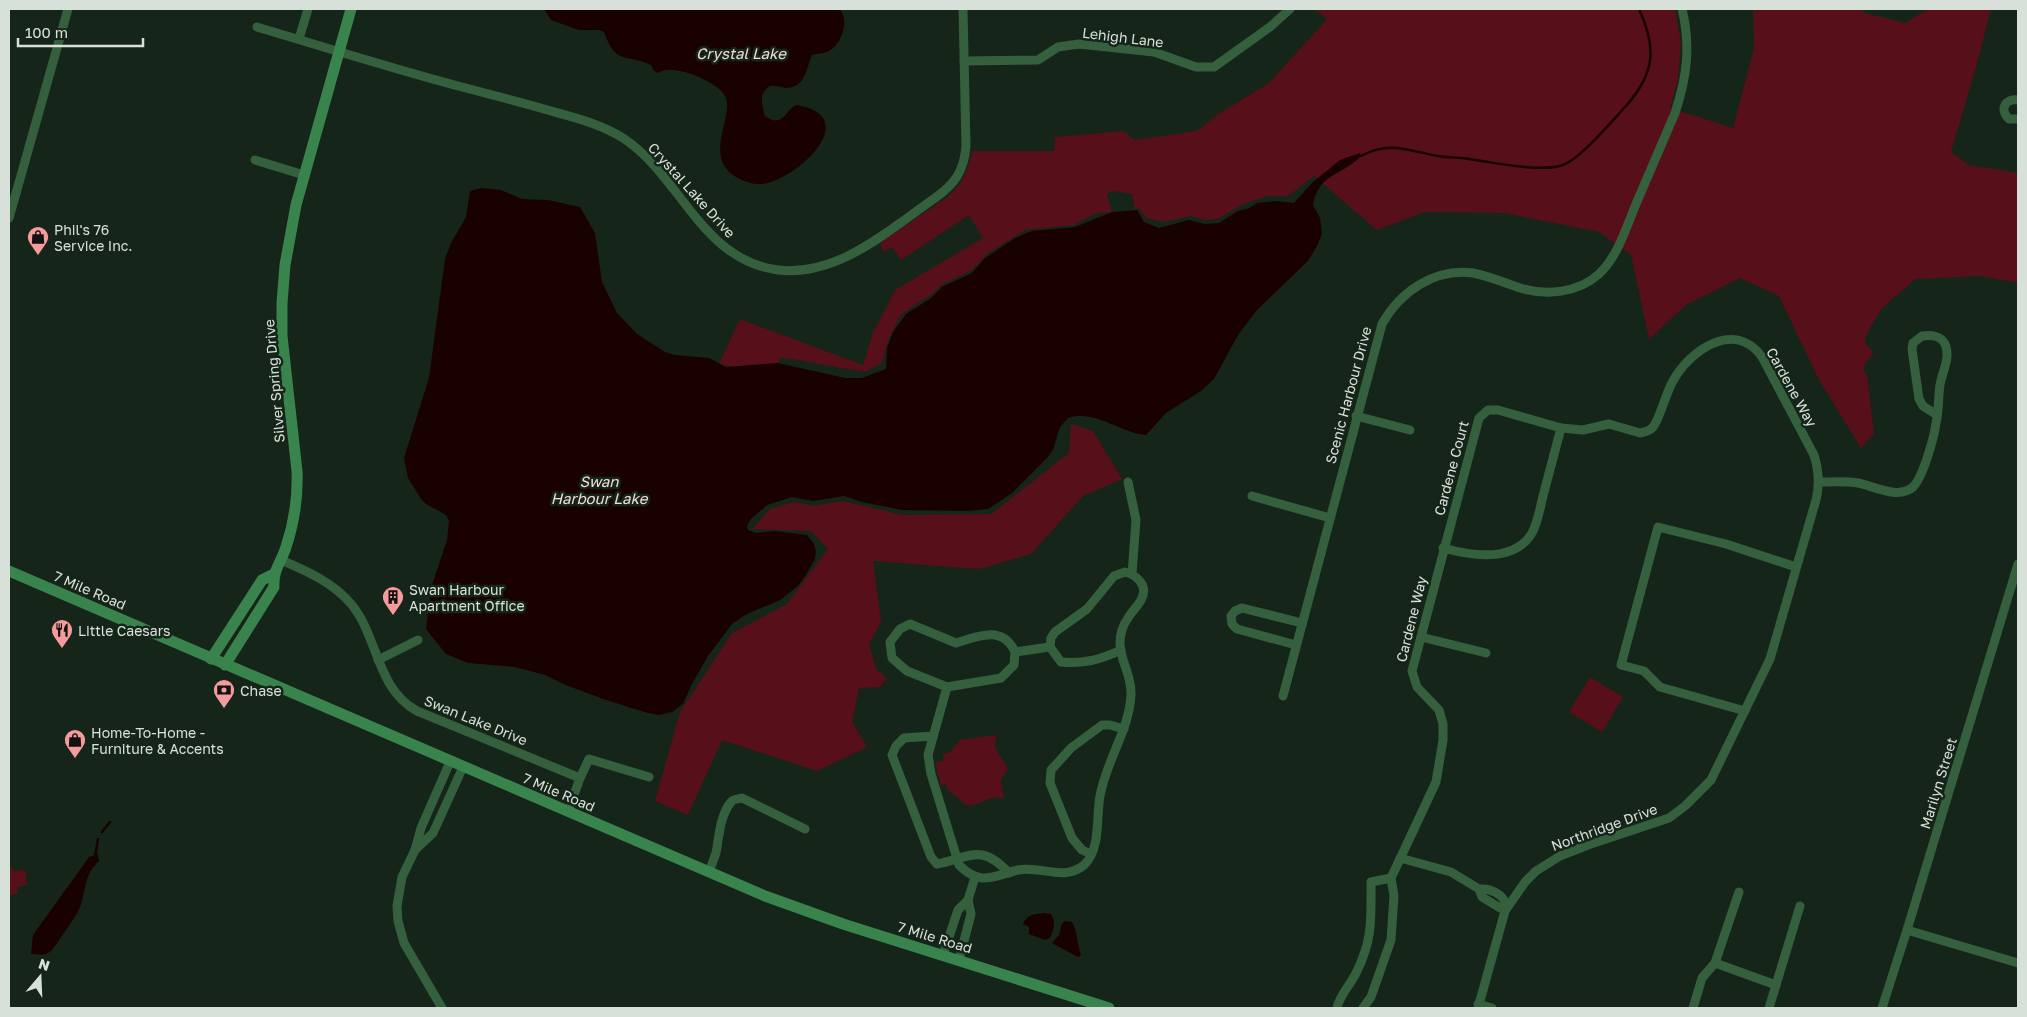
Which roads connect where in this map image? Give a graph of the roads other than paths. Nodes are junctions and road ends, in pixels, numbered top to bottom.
1 (68, 9) edge
2 (308, 9) edge
3 (351, 9) edge
4 (964, 9) edge
5 (1290, 9) edge
6 (1682, 9) edge
7 (257, 27) dead end
8 (299, 39) junction
9 (339, 51) junction
10 (964, 61) junction
11 (2018, 100) edge
12 (2018, 119) edge
13 (255, 160) dead end
14 (304, 174) junction
15 (9, 218) edge
16 (1937, 415) junction
17 (1356, 416) junction
18 (1561, 428) junction
19 (1410, 430) dead end
20 (1128, 482) dead end
21 (1820, 482) junction
22 (1252, 496) dead end
23 (1330, 518) junction
24 (1443, 548) junction
25 (281, 560) junction
26 (1796, 567) junction
27 (2017, 569) edge
28 (9, 571) edge
29 (274, 574) junction
30 (1132, 574) junction
31 (1302, 623) junction
32 (1421, 637) junction
33 (418, 640) dead end
34 (1296, 645) junction
35 (1050, 647) junction
36 (1121, 650) junction
37 (1015, 652) junction
38 (1486, 653) dead end
39 (211, 659) junction
40 (378, 660) junction
41 (225, 665) junction
42 (946, 688) junction
43 (1283, 696) dead end
44 (1745, 711) junction
45 (1124, 729) junction
46 (933, 736) junction
47 (450, 762) junction
48 (463, 767) junction
49 (649, 777) dead end
50 (580, 778) junction
51 (568, 812) junction
52 (805, 829) dead end
53 (415, 850) junction
54 (1091, 854) junction
55 (956, 857) junction
56 (1400, 858) junction
57 (709, 872) junction
58 (1009, 873) junction
59 (975, 877) junction
60 (1391, 878) junction
61 (1739, 892) dead end
62 (968, 900) junction
63 (1507, 906) junction
64 (1800, 906) dead end
65 (1907, 930) junction
66 (943, 955) junction
67 (959, 960) junction
68 (1715, 963) junction
69 (2018, 963) edge
70 (1776, 985) junction
71 (1477, 1007) edge
72 (442, 1008) edge
73 (1109, 1008) edge
74 (1337, 1008) edge
75 (1363, 1008) edge
76 (1492, 1008) edge
77 (1693, 1008) edge
78 (1768, 1008) edge
79 (1882, 1008) edge

1 - 15 street
2 - 8 street
3 - 9 street, Silver Spring Drive
4 - 10 street, Crystal Lake Drive
5 - 10 street, Lehigh Lane
6 - 17 street, Scenic Harbour Drive
7 - 8 street, Crystal Lake Drive
8 - 9 street, Crystal Lake Drive
9 - 10 street, Crystal Lake Drive
9 - 14 street, Silver Spring Drive
11 - 12 street
13 - 14 street
14 - 25 street, Silver Spring Drive
16 - 16 street
16 - 21 street
17 - 19 street
17 - 23 street, Scenic Harbour Drive
18 - 21 street, Cardene Way
18 - 24 street
18 - 24 street, Cardene Court
20 - 30 street
21 - 26 street, Northridge Drive
22 - 23 street
23 - 31 street, Scenic Harbour Drive
24 - 32 street, Cardene Way
25 - 29 street, Silver Spring Drive
25 - 40 street, Swan Lake Drive
26 - 44 street, Northridge Drive
26 - 44 street
27 - 65 street, Marilyn Street
28 - 39 street, 7 Mile Road
29 - 39 street, Silver Spring Drive
29 - 41 street, Silver Spring Drive
30 - 35 street
30 - 36 street
31 - 34 street, Scenic Harbour Drive
31 - 34 street
32 - 38 street
32 - 56 street, Cardene Way
33 - 40 street
34 - 43 street, Scenic Harbour Drive
35 - 36 street
35 - 37 street
36 - 45 street
37 - 42 street
37 - 42 street
39 - 41 street, 7 Mile Road
40 - 50 street, Swan Lake Drive
41 - 47 street, 7 Mile Road
42 - 46 street
44 - 63 street, Northridge Drive
45 - 54 street
45 - 54 street
46 - 55 street
46 - 55 street
47 - 48 street, 7 Mile Road
47 - 53 street
48 - 51 street, 7 Mile Road
48 - 53 street
49 - 50 street
50 - 51 street
51 - 57 street, 7 Mile Road
52 - 57 street
53 - 72 street
54 - 58 street
55 - 58 street
55 - 59 street
56 - 60 street, Cardene Way
56 - 63 street
57 - 66 street, 7 Mile Road
58 - 59 street
59 - 62 street
60 - 74 street
60 - 75 street
61 - 68 street
62 - 66 street
62 - 67 street
63 - 71 street, Northridge Drive
64 - 70 street
65 - 69 street
65 - 79 street, Marilyn Street
66 - 67 street, 7 Mile Road
67 - 73 street, 7 Mile Road
68 - 70 street
68 - 77 street
70 - 78 street
71 - 76 street

